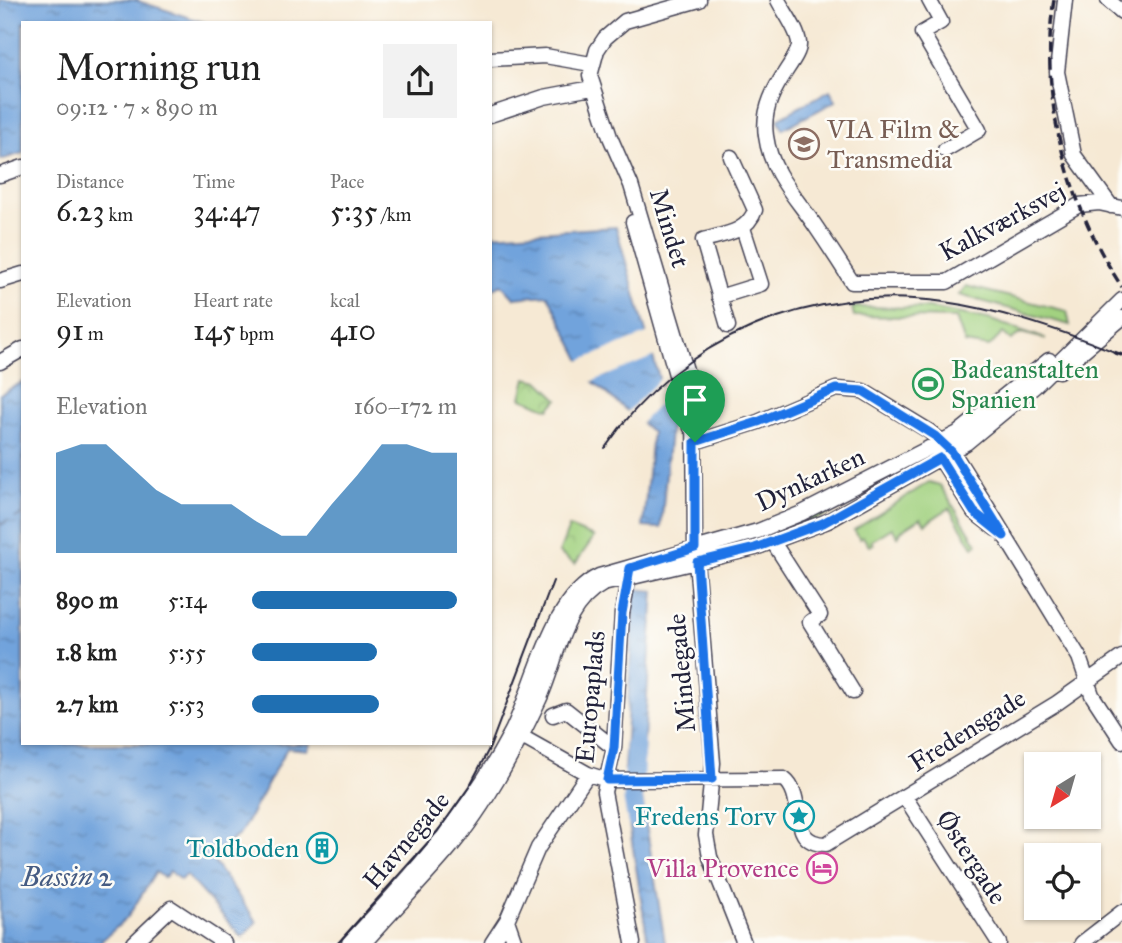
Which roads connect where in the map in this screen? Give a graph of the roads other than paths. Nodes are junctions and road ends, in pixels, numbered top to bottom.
1 (699, 0) edge
2 (778, 0) edge
3 (929, 0) edge
4 (1065, 0) edge
5 (1108, 0) edge
6 (1122, 12) edge
7 (492, 59) edge
8 (591, 64) junction
9 (592, 88) junction
10 (492, 114) edge
11 (945, 150) dead end
12 (731, 157) dead end
13 (21, 168) edge
14 (0, 175) edge
15 (1117, 207) edge
16 (744, 228) junction
17 (21, 275) edge
18 (0, 281) edge
19 (719, 297) junction
20 (1120, 308) edge
21 (728, 326) dead end
22 (21, 350) edge
23 (1069, 350) junction
24 (0, 362) edge
25 (1035, 386) junction
26 (695, 442) junction
27 (944, 451) junction
28 (773, 542) junction
29 (696, 555) junction
30 (630, 569) junction
31 (1122, 657) edge
32 (1087, 682) junction
33 (853, 692) dead end
34 (553, 715) dead end
35 (516, 734) junction
36 (1122, 741) edge
37 (614, 748) junction
38 (588, 774) junction
39 (712, 779) junction
40 (614, 781) junction
41 (905, 797) junction
42 (1122, 912) edge
43 (507, 920) junction
44 (134, 943) edge
45 (224, 943) edge
46 (349, 943) edge
47 (364, 943) edge
48 (492, 943) edge
49 (515, 943) edge
50 (633, 943) edge
51 (744, 943) edge
52 (999, 943) edge
53 (1082, 943) edge

1 - 8 street
2 - 15 street, Kalkværksvej
3 - 11 street
4 - 15 street
5 - 6 street
7 - 8 street
8 - 9 street, Mindet
9 - 10 street
9 - 26 street, Mindet
12 - 16 street
13 - 14 street
16 - 19 street
16 - 19 street
17 - 18 street
19 - 21 street
20 - 23 street
20 - 25 street
22 - 24 street
23 - 25 street
23 - 27 street
25 - 27 street
26 - 27 street
26 - 29 street
27 - 28 street, Dynkarken
27 - 29 street, Dynkarken
27 - 32 street
28 - 29 street
28 - 33 street
29 - 30 street
29 - 39 street, Mindegade
30 - 35 street, Havnegade
30 - 37 street, Europaplads
31 - 32 street, Fredensgade
32 - 36 street
32 - 41 street, Fredensgade
34 - 37 street
35 - 38 street
35 - 46 street, Havnegade
35 - 47 street, Havnegade
37 - 40 street, Europaplads
38 - 40 street
38 - 43 street
39 - 40 street
39 - 41 street, Fredensgade
39 - 51 street, Mindegade
40 - 50 street, Europaplads
41 - 52 street, Østergade
42 - 53 street
43 - 48 street
43 - 49 street
44 - 45 street

